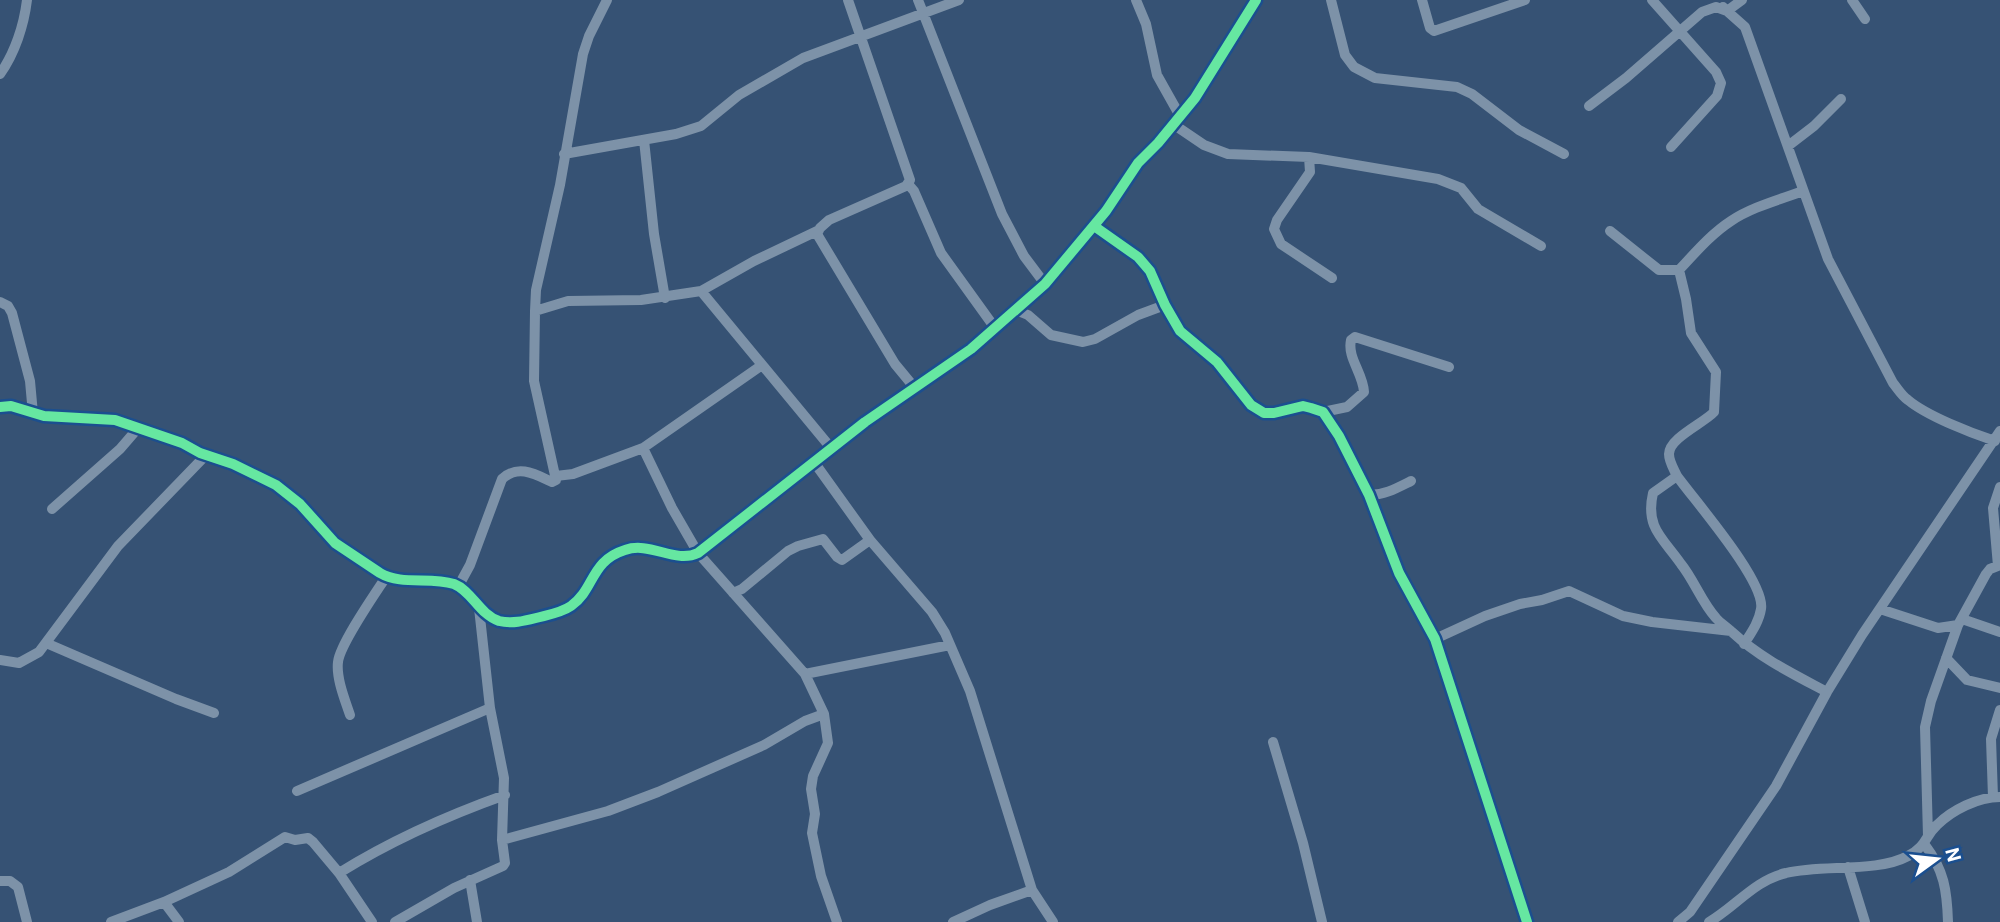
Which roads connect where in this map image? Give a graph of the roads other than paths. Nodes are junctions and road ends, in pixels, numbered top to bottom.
1 (27, 0) edge
2 (607, 0) edge
3 (848, 0) edge
4 (918, 0) edge
5 (959, 0) edge
6 (1136, 0) edge
7 (1256, 0) edge
8 (1331, 0) edge
9 (1422, 0) edge
10 (1525, 0) edge
11 (1652, 0) edge
12 (1717, 0) edge
13 (1742, 0) edge
14 (1852, 0) edge
15 (1727, 11) junction
16 (923, 13) junction
17 (1865, 19) dead end
18 (1680, 29) junction
19 (860, 35) junction
20 (0, 74) edge
21 (1841, 99) dead end
22 (1589, 106) dead end
23 (1177, 120) junction
24 (644, 139) junction
25 (1788, 146) junction
26 (1671, 147) dead end
27 (564, 155) junction
28 (1564, 155) dead end
29 (1309, 158) junction
30 (908, 184) junction
31 (1802, 191) junction
32 (1094, 226) junction
33 (817, 231) junction
34 (1610, 232) dead end
35 (1541, 246) dead end
36 (1679, 270) junction
37 (1332, 278) dead end
38 (1045, 284) junction
39 (701, 291) junction
40 (665, 298) junction
41 (0, 302) edge
42 (1165, 305) junction
43 (1016, 310) junction
44 (534, 311) junction
45 (995, 328) junction
46 (762, 365) junction
47 (1449, 367) dead end
48 (914, 387) junction
49 (0, 407) edge
50 (1323, 412) junction
51 (33, 414) junction
52 (139, 427) junction
53 (1997, 436) edge
54 (643, 448) junction
55 (831, 448) junction
56 (205, 455) junction
57 (814, 462) junction
58 (556, 476) junction
59 (1676, 476) junction
60 (1411, 481) dead end
61 (2000, 487) edge
62 (1369, 495) junction
63 (52, 509) dead end
64 (870, 540) junction
65 (698, 553) junction
66 (1999, 566) edge
67 (386, 577) junction
68 (458, 587) junction
69 (733, 593) junction
70 (479, 608) junction
71 (1880, 609) junction
72 (1960, 622) junction
73 (1731, 631) junction
74 (2000, 632) edge
75 (1435, 639) junction
76 (46, 643) junction
77 (1744, 643) junction
78 (950, 645) junction
79 (1946, 658) junction
80 (0, 660) edge
81 (805, 674) junction
82 (2000, 688) edge
83 (1827, 692) junction
84 (490, 708) junction
85 (2000, 710) edge
86 (214, 713) dead end
87 (824, 714) junction
88 (351, 715) dead end
89 (1273, 742) dead end
90 (297, 791) dead end
91 (505, 795) junction
92 (1997, 797) edge
93 (502, 840) junction
94 (1927, 841) junction
95 (1848, 867) junction
96 (339, 873) junction
97 (470, 880) junction
98 (0, 881) edge
99 (1032, 890) junction
100 (164, 902) junction
101 (27, 922) edge
102 (111, 922) edge
103 (179, 922) edge
104 (372, 922) edge
105 (395, 922) edge
106 (477, 922) edge
107 (836, 922) edge
108 (953, 922) edge
109 (1053, 922) edge
110 (1322, 922) edge
111 (1527, 922) edge
112 (1678, 922) edge
113 (1709, 922) edge
114 (1865, 922) edge
115 (1948, 922) edge

1 - 20 street
2 - 27 street
3 - 19 street
4 - 16 street
5 - 16 street
6 - 23 street
7 - 23 street
8 - 28 street
9 - 10 street
11 - 18 street
12 - 15 street
13 - 15 street
14 - 17 street
15 - 18 street
15 - 25 street
16 - 19 street
16 - 38 street
18 - 22 street
18 - 26 street
19 - 24 street
19 - 30 street
21 - 25 street
23 - 29 street
23 - 32 street
24 - 27 street
24 - 40 street
25 - 31 street
27 - 44 street
29 - 35 street
29 - 37 street
30 - 33 street
30 - 45 street
31 - 36 street
31 - 53 street
32 - 38 street
32 - 42 street
33 - 39 street
33 - 48 street
34 - 36 street
36 - 59 street
38 - 43 street
39 - 40 street
39 - 46 street
40 - 44 street
41 - 51 street
42 - 43 street
42 - 50 street
43 - 45 street
44 - 58 street
45 - 48 street
46 - 54 street
46 - 55 street
47 - 50 street
48 - 55 street
49 - 51 street
50 - 62 street
51 - 52 street
52 - 56 street
52 - 63 street
53 - 71 street
54 - 58 street
54 - 65 street
55 - 57 street
56 - 67 street
56 - 76 street
57 - 64 street
57 - 65 street
58 - 68 street
59 - 73 street
59 - 77 street
60 - 62 street
61 - 66 street
62 - 75 street
64 - 69 street
64 - 78 street
65 - 69 street
65 - 70 street
66 - 72 street
67 - 68 street
67 - 88 street
68 - 70 street
69 - 81 street
70 - 84 street
71 - 72 street
71 - 83 street
72 - 74 street
72 - 79 street
73 - 75 street
73 - 77 street
75 - 111 street
76 - 80 street
76 - 86 street
77 - 83 street
78 - 81 street
78 - 99 street
79 - 82 street
79 - 94 street
81 - 87 street
83 - 112 street
84 - 90 street
84 - 91 street
85 - 92 street
87 - 93 street
87 - 107 street
89 - 110 street
91 - 93 street
91 - 96 street
92 - 94 street
93 - 97 street
94 - 95 street
94 - 115 street
95 - 113 street
95 - 114 street
96 - 100 street
96 - 104 street
97 - 105 street
97 - 106 street
98 - 101 street
99 - 108 street
99 - 109 street
100 - 102 street
100 - 103 street

